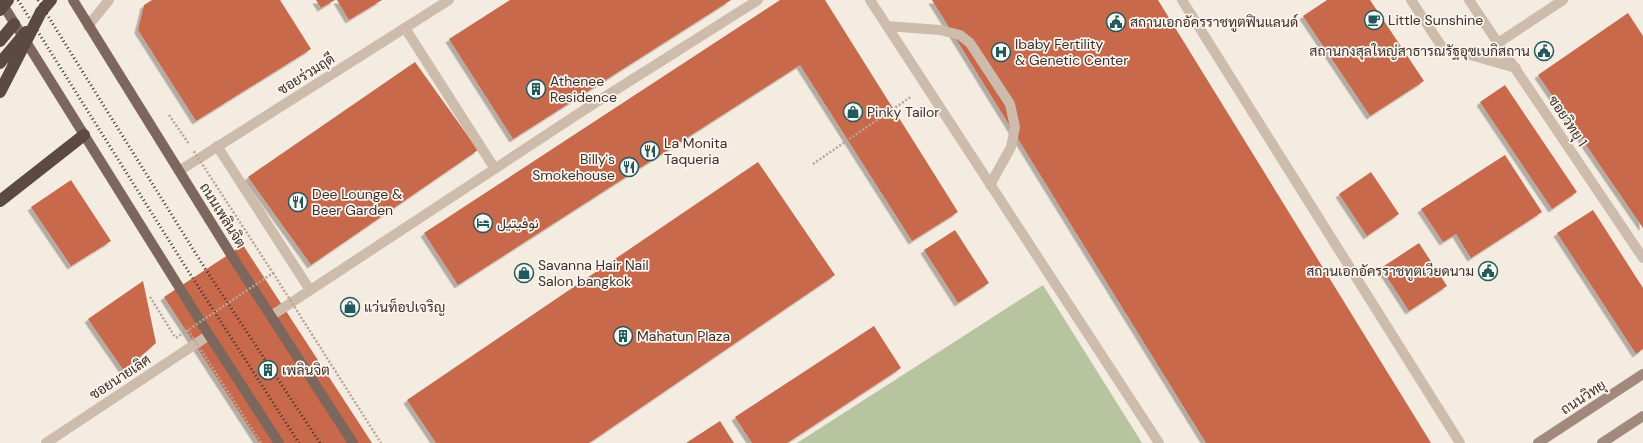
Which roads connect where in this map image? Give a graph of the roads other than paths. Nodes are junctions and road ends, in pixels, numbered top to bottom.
1 (0, 0) edge
2 (8, 0) edge
3 (52, 0) edge
4 (73, 0) edge
5 (109, 0) edge
6 (449, 0) edge
7 (758, 0) edge
8 (870, 0) edge
9 (1182, 0) edge
10 (1411, 0) edge
11 (1469, 0) edge
12 (1563, 0) edge
13 (0, 10) edge
14 (42, 12) junction
15 (14, 24) junction
16 (88, 26) junction
17 (887, 26) junction
18 (405, 28) junction
19 (0, 41) edge
20 (1498, 43) junction
21 (0, 64) edge
22 (1516, 68) junction
23 (0, 92) edge
24 (84, 135) junction
25 (217, 146) junction
26 (495, 169) junction
27 (179, 171) junction
28 (990, 185) junction
29 (0, 200) edge
30 (1643, 258) edge
31 (310, 290) junction
32 (271, 316) junction
33 (209, 335) junction
34 (1643, 374) edge
35 (1643, 416) edge
36 (46, 443) edge
37 (279, 443) edge
38 (353, 443) edge
39 (1159, 443) edge
40 (1460, 443) edge
41 (1538, 443) edge
42 (1602, 443) edge

1 - 15 main road
2 - 13 highway, bridge
3 - 14 highway
4 - 16 main road, ถนนเพลินจิต
5 - 16 street
6 - 18 street, ซอยร่วมฤดี
7 - 26 street
8 - 17 street
9 - 40 street
10 - 22 street
11 - 20 street, ซอยวิทยุ 1
12 - 20 street
14 - 21 highway, bridge
14 - 23 highway, bridge
15 - 19 highway
15 - 24 main road
16 - 27 main road, ถนนเพลินจิต
17 - 28 street
17 - 28 street
18 - 25 street, ซอยร่วมฤดี
18 - 26 street
20 - 22 street, ซอยวิทยุ 1
22 - 30 street, ซอยวิทยุ 1
24 - 29 highway
24 - 33 main road
25 - 27 street, ซอยร่วมฤดี
25 - 31 street
26 - 31 street
27 - 32 main road, ถนนเพลินจิต
28 - 39 street
31 - 32 street
32 - 38 main road, ถนนเพลินจิต
33 - 36 street, ซอยนายเลิศ
33 - 37 main road
34 - 41 main road, ถนนวิทยุ
35 - 42 main road

